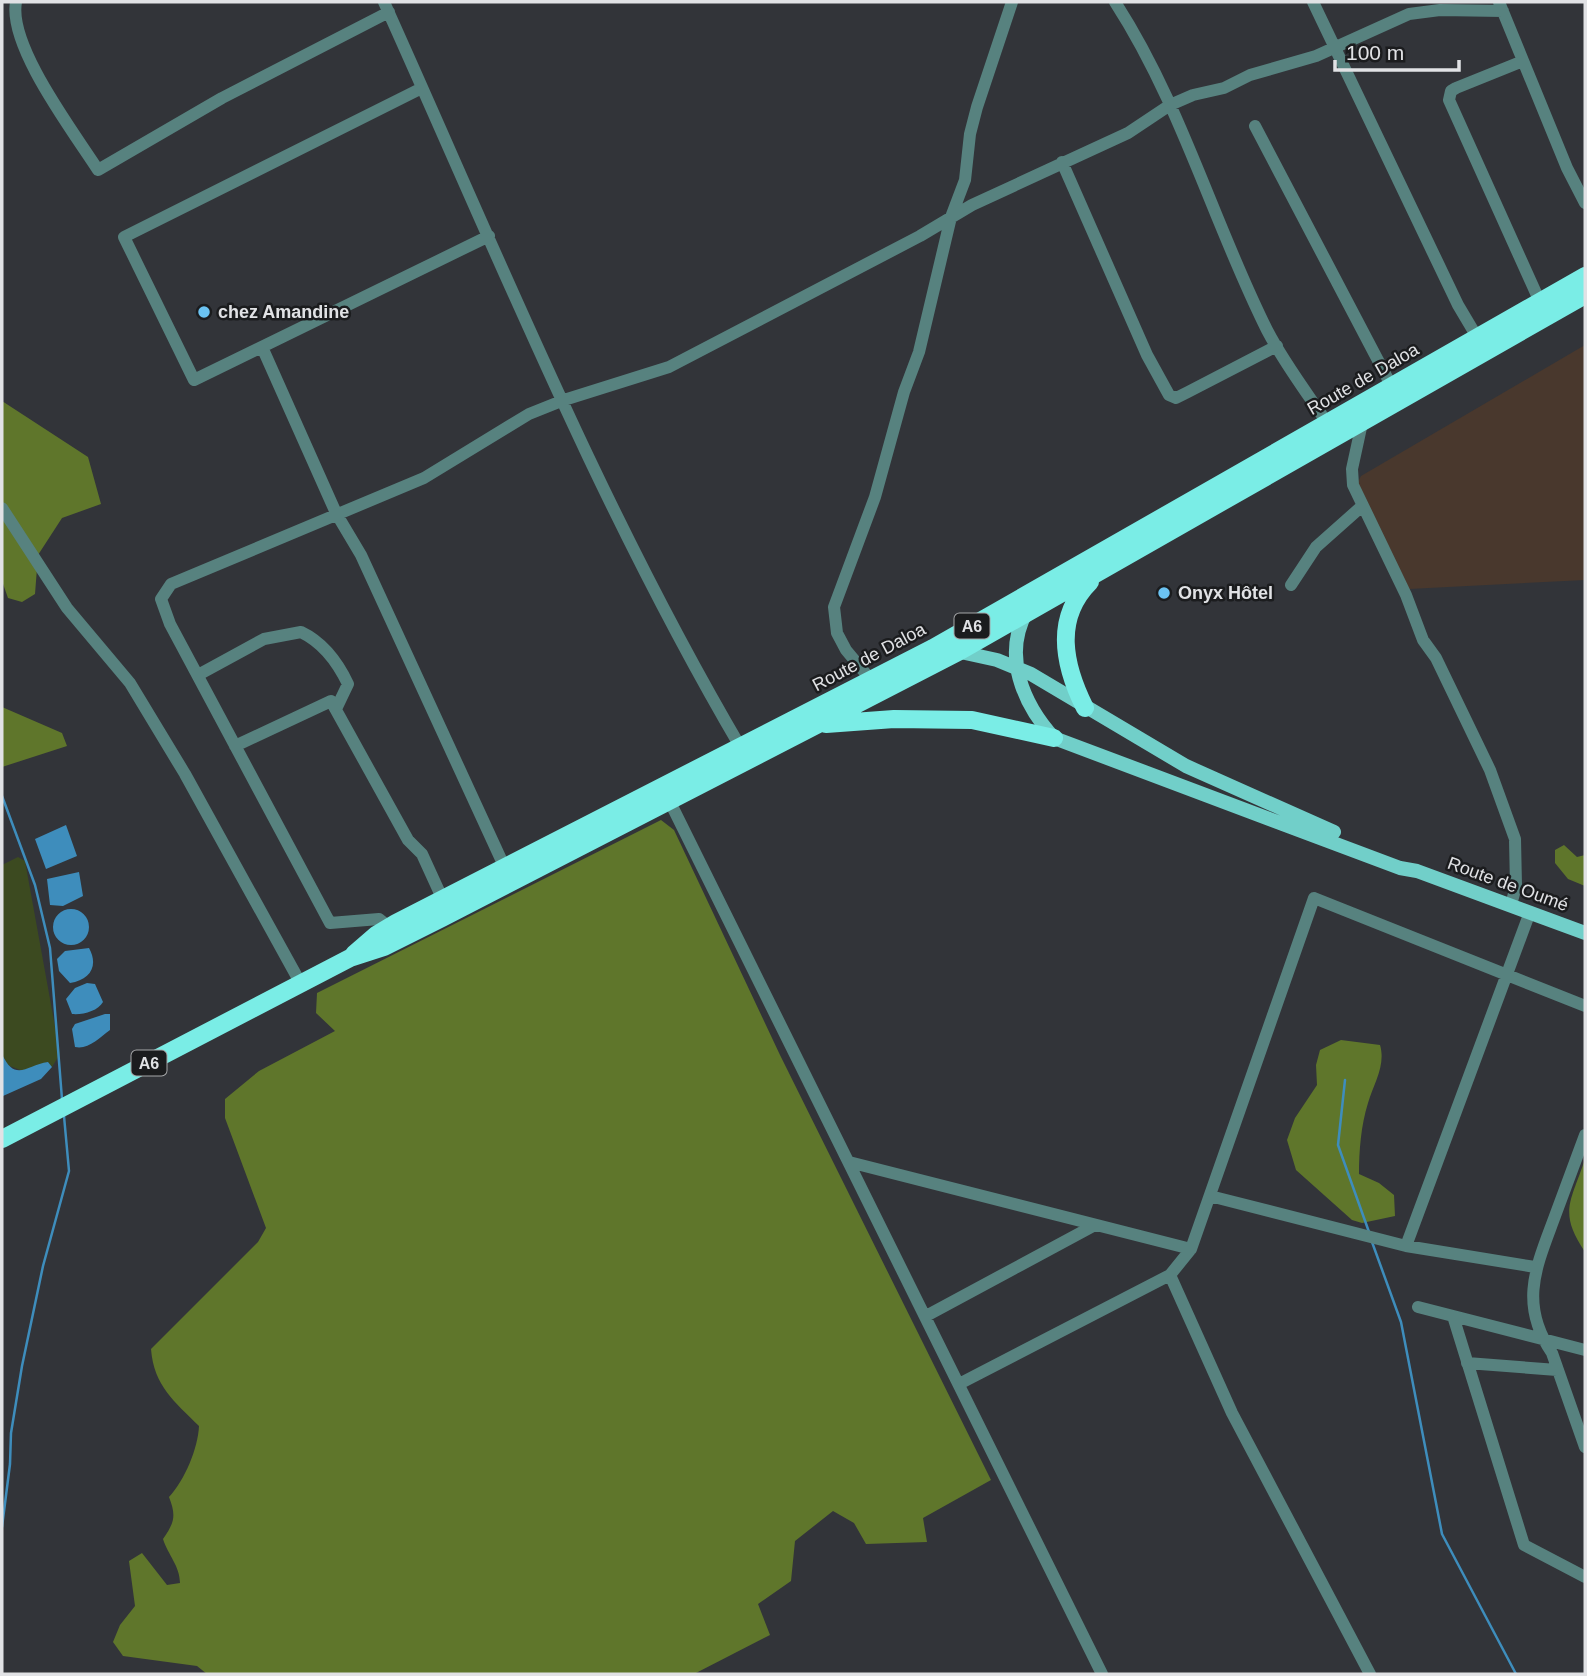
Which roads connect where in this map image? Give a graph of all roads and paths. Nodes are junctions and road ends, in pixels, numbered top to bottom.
1 (16, 2) edge
2 (1012, 2) edge
3 (1115, 2) edge
4 (1312, 2) edge
5 (386, 7) edge
6 (1501, 7) edge
7 (8, 17) edge
8 (1336, 47) junction
9 (1523, 61) junction
10 (422, 88) junction
11 (1170, 105) junction
12 (1255, 126) dead end
13 (1062, 162) junction
14 (1585, 203) edge
15 (951, 217) junction
16 (489, 236) junction
17 (1585, 276) edge
18 (1585, 295) edge
19 (1540, 302) junction
20 (1477, 337) junction
21 (1277, 346) junction
22 (262, 347) junction
23 (1392, 387) junction
24 (564, 400) junction
25 (1362, 423) junction
26 (1328, 424) junction
27 (1361, 507) junction
28 (2, 508) edge
29 (336, 513) junction
30 (1100, 572) junction
31 (1291, 585) dead end
32 (1042, 588) junction
33 (1025, 615) junction
34 (933, 648) junction
35 (960, 651) junction
36 (1017, 667) junction
37 (198, 675) junction
38 (871, 680) junction
39 (337, 707) junction
40 (1085, 708) junction
41 (816, 725) junction
42 (1054, 738) junction
43 (235, 746) junction
44 (741, 748) junction
45 (670, 802) junction
46 (505, 868) junction
47 (1417, 871) junction
48 (443, 900) junction
49 (1511, 905) junction
50 (1530, 912) junction
51 (389, 927) junction
52 (1585, 933) edge
53 (350, 958) junction
54 (1507, 973) junction
55 (301, 984) junction
56 (1585, 1006) edge
57 (1585, 1135) edge
58 (2, 1139) edge
59 (849, 1161) junction
60 (1210, 1196) junction
61 (1095, 1225) junction
62 (1406, 1246) junction
63 (1191, 1249) junction
64 (1535, 1268) junction
65 (1170, 1275) junction
66 (1418, 1307) dead end
67 (926, 1316) junction
68 (1453, 1316) junction
69 (1543, 1339) junction
70 (1585, 1350) edge
71 (1467, 1363) junction
72 (1557, 1370) junction
73 (959, 1384) junction
74 (1585, 1447) edge
75 (1585, 1577) edge
76 (1102, 1674) edge
77 (1370, 1674) edge

1 - 7 street
2 - 15 street
3 - 11 street
4 - 8 street
5 - 7 street
5 - 10 street
6 - 8 street
6 - 9 street
8 - 11 street
8 - 20 street
9 - 14 street
9 - 19 street
10 - 16 street
10 - 22 street
11 - 13 street
11 - 21 street
12 - 23 street
13 - 15 street
13 - 21 street
15 - 24 street
15 - 38 street
16 - 22 street
16 - 24 street
17 - 19 highway, Route de Daloa / A6
18 - 25 highway, Route de Daloa / A6
19 - 20 highway, Route de Daloa / A6
20 - 23 highway, Route de Daloa / A6
21 - 26 street
22 - 29 street
23 - 26 highway, Route de Daloa / A6
24 - 29 street
24 - 44 street
25 - 27 street
25 - 30 highway, Route de Daloa / A6
26 - 32 highway, Route de Daloa / A6
27 - 31 street
27 - 49 street
28 - 55 street
29 - 37 street
29 - 46 street
30 - 33 highway, Route de Daloa / A6
30 - 40 highway
32 - 33 main road
32 - 34 highway, Route de Daloa / A6
33 - 35 highway, Route de Daloa / A6
33 - 36 main road
34 - 35 main road
34 - 38 highway, Route de Daloa / A6
35 - 36 main road
35 - 41 highway, Route de Daloa / A6
36 - 40 main road
36 - 42 main road
37 - 39 street
37 - 43 street
38 - 44 highway, Route de Daloa / A6
39 - 43 street
39 - 48 street
40 - 47 main road
41 - 42 highway
41 - 45 highway, A6
42 - 47 main road
43 - 51 street
44 - 46 highway, Route de Daloa / A6
45 - 53 highway, A6
45 - 59 street
46 - 48 highway, Route de Daloa / A6
47 - 49 main road, Route de Oumé
48 - 51 highway, Route de Daloa / A6
49 - 50 main road, Route de Oumé
50 - 52 main road, Route de Oumé
50 - 54 street
51 - 53 highway, Route de Daloa / A6
53 - 55 highway, A6
54 - 56 street
54 - 60 street
54 - 62 street
55 - 58 highway, A6
57 - 64 street
59 - 61 street
59 - 67 street
60 - 62 street
60 - 63 street
61 - 63 street
61 - 67 street
62 - 64 street
63 - 65 street
64 - 69 street
65 - 73 street
65 - 77 street
66 - 68 street
67 - 73 street
68 - 69 street
68 - 71 street
69 - 70 street
69 - 72 street
71 - 72 street
71 - 75 street
72 - 74 street
73 - 76 street

